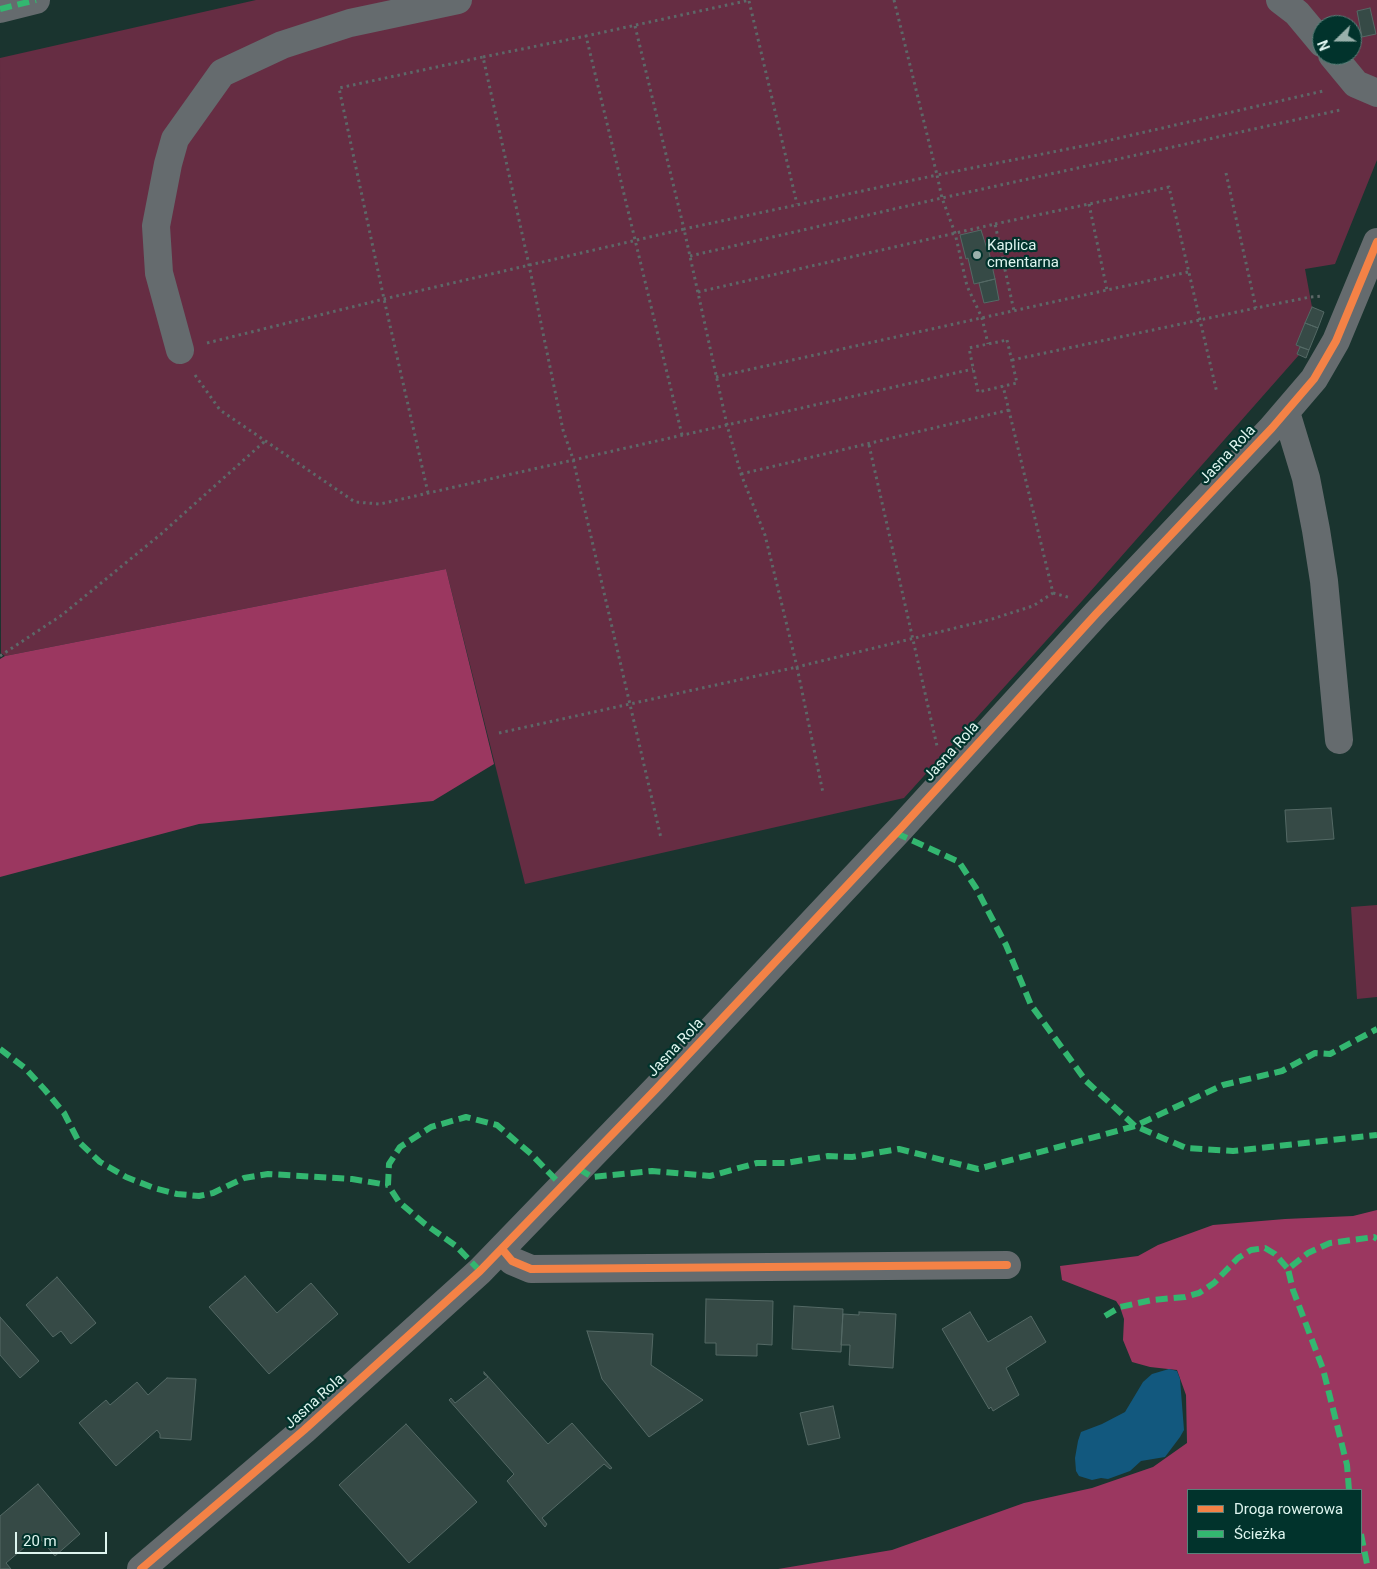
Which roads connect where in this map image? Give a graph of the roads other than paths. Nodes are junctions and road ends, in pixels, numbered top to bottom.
1 (36, 0) edge
2 (458, 0) edge
3 (1280, 0) edge
4 (0, 9) edge
5 (1312, 31) edge
6 (1342, 65) edge
7 (1366, 89) edge
8 (1377, 242) edge
9 (180, 350) road end
10 (1286, 412) junction
11 (1339, 740) dead end
12 (502, 1249) junction
13 (1007, 1265) dead end
14 (142, 1569) edge

1 - 4 street
2 - 9 street
3 - 5 street
6 - 7 street
8 - 10 street, Jasna Rola
10 - 11 street
10 - 12 street, Jasna Rola
12 - 13 street
12 - 14 street, Jasna Rola

